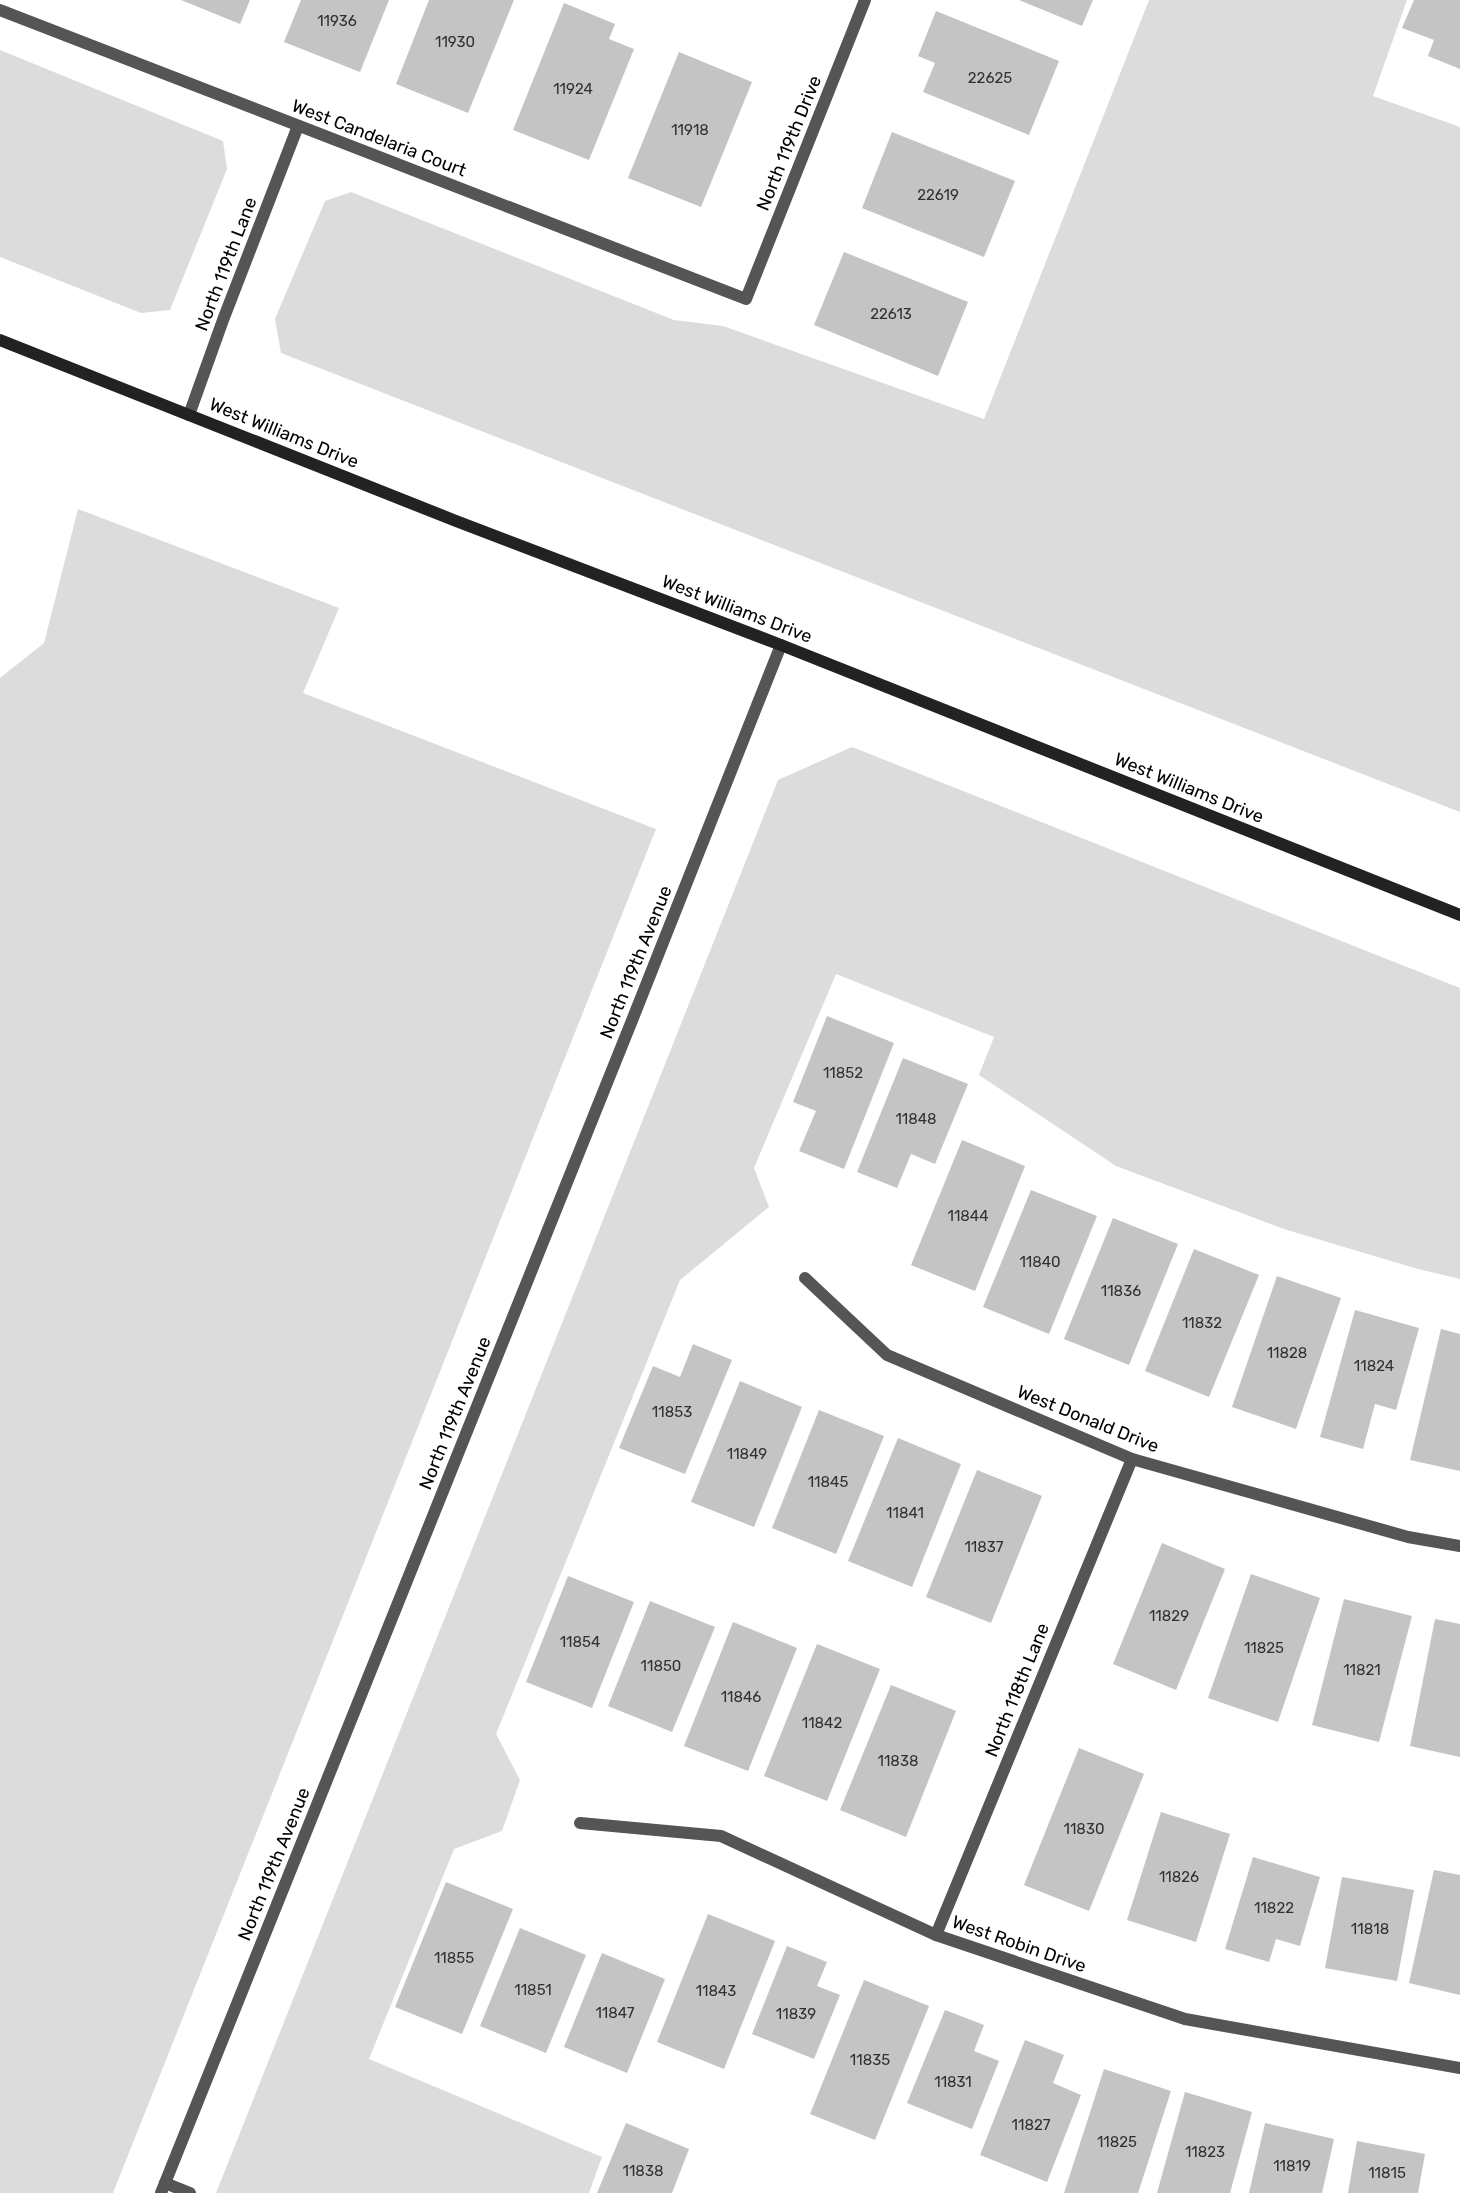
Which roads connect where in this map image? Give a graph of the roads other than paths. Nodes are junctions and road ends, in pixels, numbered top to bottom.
1 (865, 0) edge
2 (0, 10) edge
3 (298, 126) junction
4 (746, 299) joint
5 (0, 340) edge
6 (189, 415) junction
7 (781, 645) junction
8 (1460, 915) edge
9 (805, 1278) dead end
10 (1132, 1459) junction
11 (1460, 1546) edge
12 (580, 1823) dead end
13 (936, 1935) junction
14 (1460, 2068) edge
15 (163, 2188) edge
16 (190, 2193) edge

1 - 4 street, North 119th Drive
2 - 3 street, West Candelaria Court
3 - 4 street, West Candelaria Court
3 - 6 street, North 119th Lane
5 - 6 main road, West Williams Drive
6 - 7 main road, West Williams Drive
7 - 8 main road, West Williams Drive
7 - 15 street, North 119th Avenue
9 - 10 street, West Donald Drive
10 - 11 street, West Donald Drive
10 - 13 street, North 118th Lane
12 - 13 street, West Robin Drive
13 - 14 street, West Robin Drive
15 - 16 street

